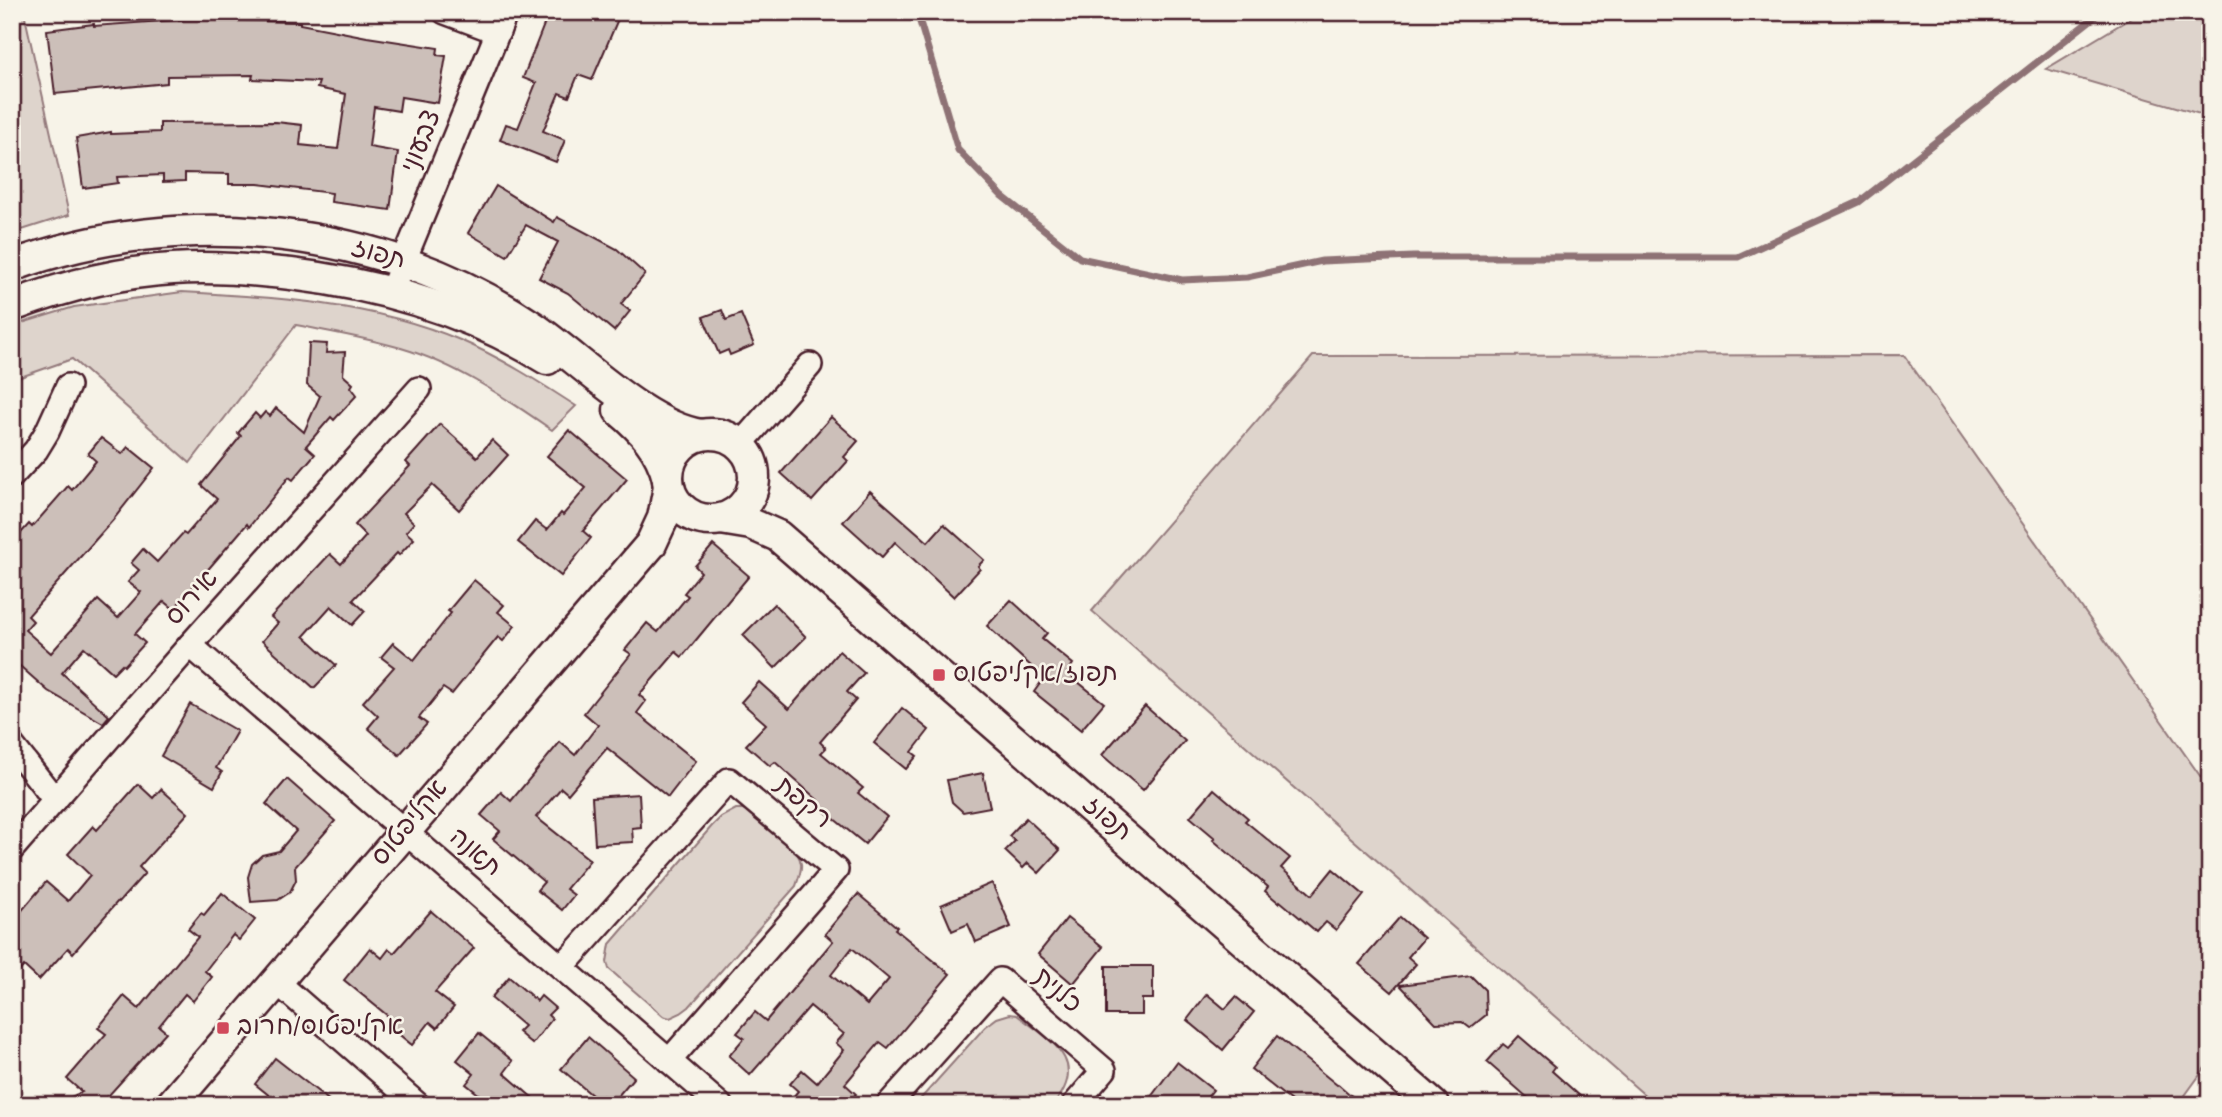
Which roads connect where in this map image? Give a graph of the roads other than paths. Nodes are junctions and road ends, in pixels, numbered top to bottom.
1 (444, 12) edge
2 (502, 22) edge
3 (404, 262) junction
4 (12, 266) edge
5 (391, 292) junction
6 (12, 306) edge
7 (810, 365) dead end
8 (68, 386) dead end
9 (419, 389) dead end
10 (701, 435) junction
11 (740, 445) junction
12 (12, 476) edge
13 (754, 481) junction
14 (668, 483) junction
15 (717, 520) junction
16 (778, 536) junction
17 (651, 544) junction
18 (190, 645) junction
19 (12, 745) edge
20 (55, 800) junction
21 (405, 831) junction
22 (12, 849) edge
23 (562, 967) junction
24 (277, 982) junction
25 (669, 1061) junction
26 (171, 1105) edge
27 (418, 1105) edge
28 (720, 1105) edge
29 (888, 1105) edge
30 (1074, 1105) edge
31 (1433, 1105) edge

1 - 2 street
2 - 3 street, צבעוני
3 - 4 street, תפוז
3 - 5 street, צבעוני
3 - 10 street, תפוז
5 - 6 street, תפוז
5 - 14 street, תפוז
7 - 11 street
8 - 12 street
9 - 18 street, אירוס
10 - 11 street
10 - 14 street
11 - 13 street
13 - 15 street
13 - 16 street, תפוז
14 - 15 street
14 - 17 street, אקליפטוס
15 - 16 street, תפוז
15 - 17 street, אקליפטוס
16 - 31 street, תפוז
17 - 21 street, אקליפטוס
18 - 20 street, אירוס
18 - 21 street, תאנה
19 - 20 street
20 - 22 street, אירוס
21 - 23 street, תאנה
21 - 24 street, אקליפטוס
23 - 25 street, תאנה
23 - 25 street, רקפת
24 - 26 street, אקליפטוס
24 - 27 street
25 - 28 street, תאנה
29 - 30 street, כלנית

